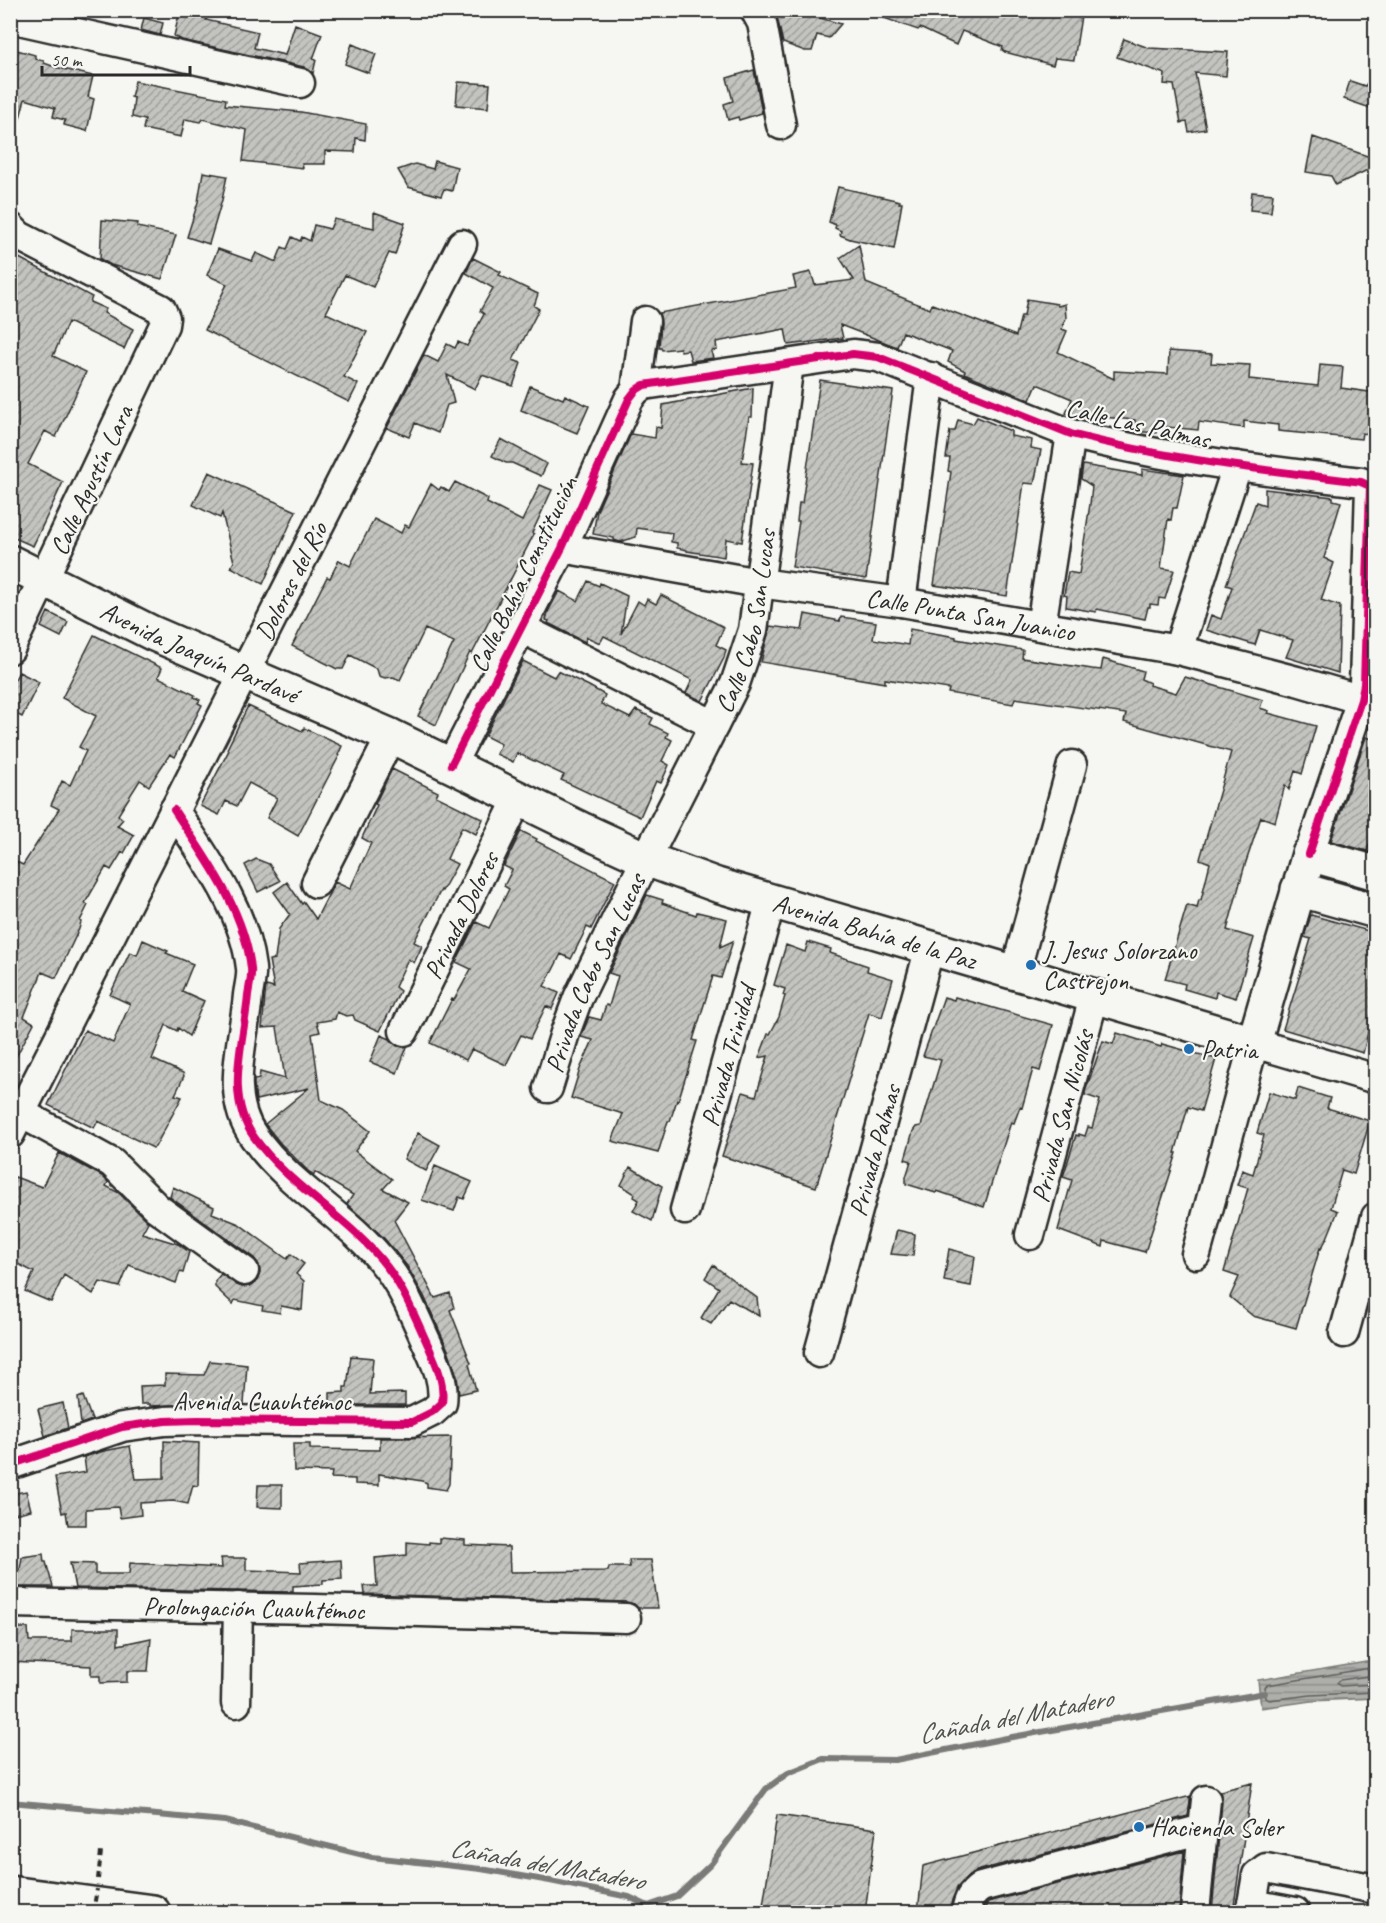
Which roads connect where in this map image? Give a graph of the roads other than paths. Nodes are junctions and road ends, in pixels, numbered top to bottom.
1 (755, 10) edge
2 (10, 18) edge
3 (300, 83) dead end
4 (781, 125) dead end
5 (10, 227) edge
6 (462, 243) dead end
7 (645, 321) dead end
8 (789, 364) junction
9 (931, 377) junction
10 (632, 395) junction
11 (1071, 434) junction
12 (1237, 466) junction
13 (562, 548) junction
14 (10, 562) edge
15 (45, 579) junction
16 (759, 583) junction
17 (900, 602) junction
18 (1041, 626) junction
19 (521, 628) junction
20 (10, 650) edge
21 (1178, 650) junction
22 (244, 674) junction
23 (1368, 702) edge
24 (714, 725) junction
25 (391, 736) junction
26 (452, 765) junction
27 (1072, 765) dead end
28 (518, 799) junction
29 (174, 810) junction
30 (1309, 854) junction
31 (646, 859) junction
32 (1376, 873) edge
33 (316, 883) dead end
34 (1298, 889) junction
35 (771, 901) junction
36 (1376, 911) edge
37 (930, 947) junction
38 (1014, 973) junction
39 (1094, 997) junction
40 (404, 1031) dead end
41 (1254, 1043) junction
42 (1376, 1079) edge
43 (548, 1088) dead end
44 (14, 1118) edge
45 (685, 1210) dead end
46 (1376, 1216) edge
47 (1030, 1235) dead end
48 (1196, 1254) dead end
49 (244, 1270) dead end
50 (1344, 1334) dead end
51 (819, 1353) dead end
52 (10, 1466) edge
53 (10, 1603) edge
54 (238, 1607) junction
55 (626, 1618) dead end
56 (236, 1703) dead end
57 (1206, 1800) dead end
58 (1203, 1829) junction
59 (1376, 1889) edge
60 (10, 1893) edge
61 (1252, 1908) edge
62 (153, 1912) edge
63 (966, 1912) edge
64 (1195, 1912) edge
65 (1295, 1912) edge

1 - 4 street
2 - 3 street
5 - 15 street, Calle Agustín Lara
6 - 22 street, Dolores del Río
7 - 10 street, Calle Bahía Constitución
8 - 9 street, Calle Las Palmas
8 - 10 street, Calle Las Palmas
8 - 16 street, Calle Cabo San Lucas
9 - 11 street, Calle Las Palmas
9 - 17 street
10 - 13 street, Calle Bahía Constitución
11 - 12 street, Calle Las Palmas
11 - 18 street
12 - 21 street
12 - 23 street, Calle Las Palmas
13 - 16 street, Calle Punta San Juanico
13 - 19 street, Calle Bahía Constitución
14 - 15 main road, Avenida Joaquín Pardavé
15 - 20 street, Calle Agustín Lara
15 - 22 main road, Avenida Joaquín Pardavé
16 - 17 street, Calle Punta San Juanico
16 - 24 street, Calle Cabo San Lucas
17 - 18 street, Calle Punta San Juanico
18 - 21 street, Calle Punta San Juanico
19 - 24 street
19 - 26 street, Calle Bahía Constitución
21 - 23 street, Calle Punta San Juanico
22 - 25 main road, Avenida Joaquín Pardavé
22 - 29 street, Dolores del Río
23 - 30 street
24 - 31 street, Calle Cabo San Lucas
25 - 26 main road, Avenida Bahía de la Paz
25 - 33 street
26 - 28 main road, Avenida Bahía de la Paz
27 - 38 street
28 - 31 main road, Avenida Bahía de la Paz
28 - 40 street, Privada Dolores
29 - 44 street, Dolores del Río
29 - 52 street, Avenida Cuauhtémoc
30 - 32 main road
30 - 34 main road
31 - 35 main road, Avenida Bahía de la Paz
31 - 43 street, Privada Cabo San Lucas
34 - 36 main road
34 - 41 main road
35 - 37 main road, Avenida Bahía de la Paz
35 - 45 street, Privada Trinidad
37 - 38 main road, Avenida Bahía de la Paz
37 - 51 street, Privada Palmas
38 - 39 main road, Avenida Bahía de la Paz
39 - 41 main road, Avenida Bahía de la Paz
39 - 47 street, Privada San Nicolás
41 - 42 street, Avenida Bahía de la Paz
41 - 48 street
44 - 49 street
46 - 50 street
53 - 54 street, Prolongación Cuauhtémoc
54 - 55 street, Prolongación Cuauhtémoc
54 - 56 street
57 - 58 street
58 - 63 street
58 - 64 street
59 - 61 street
60 - 62 main road
61 - 65 street

